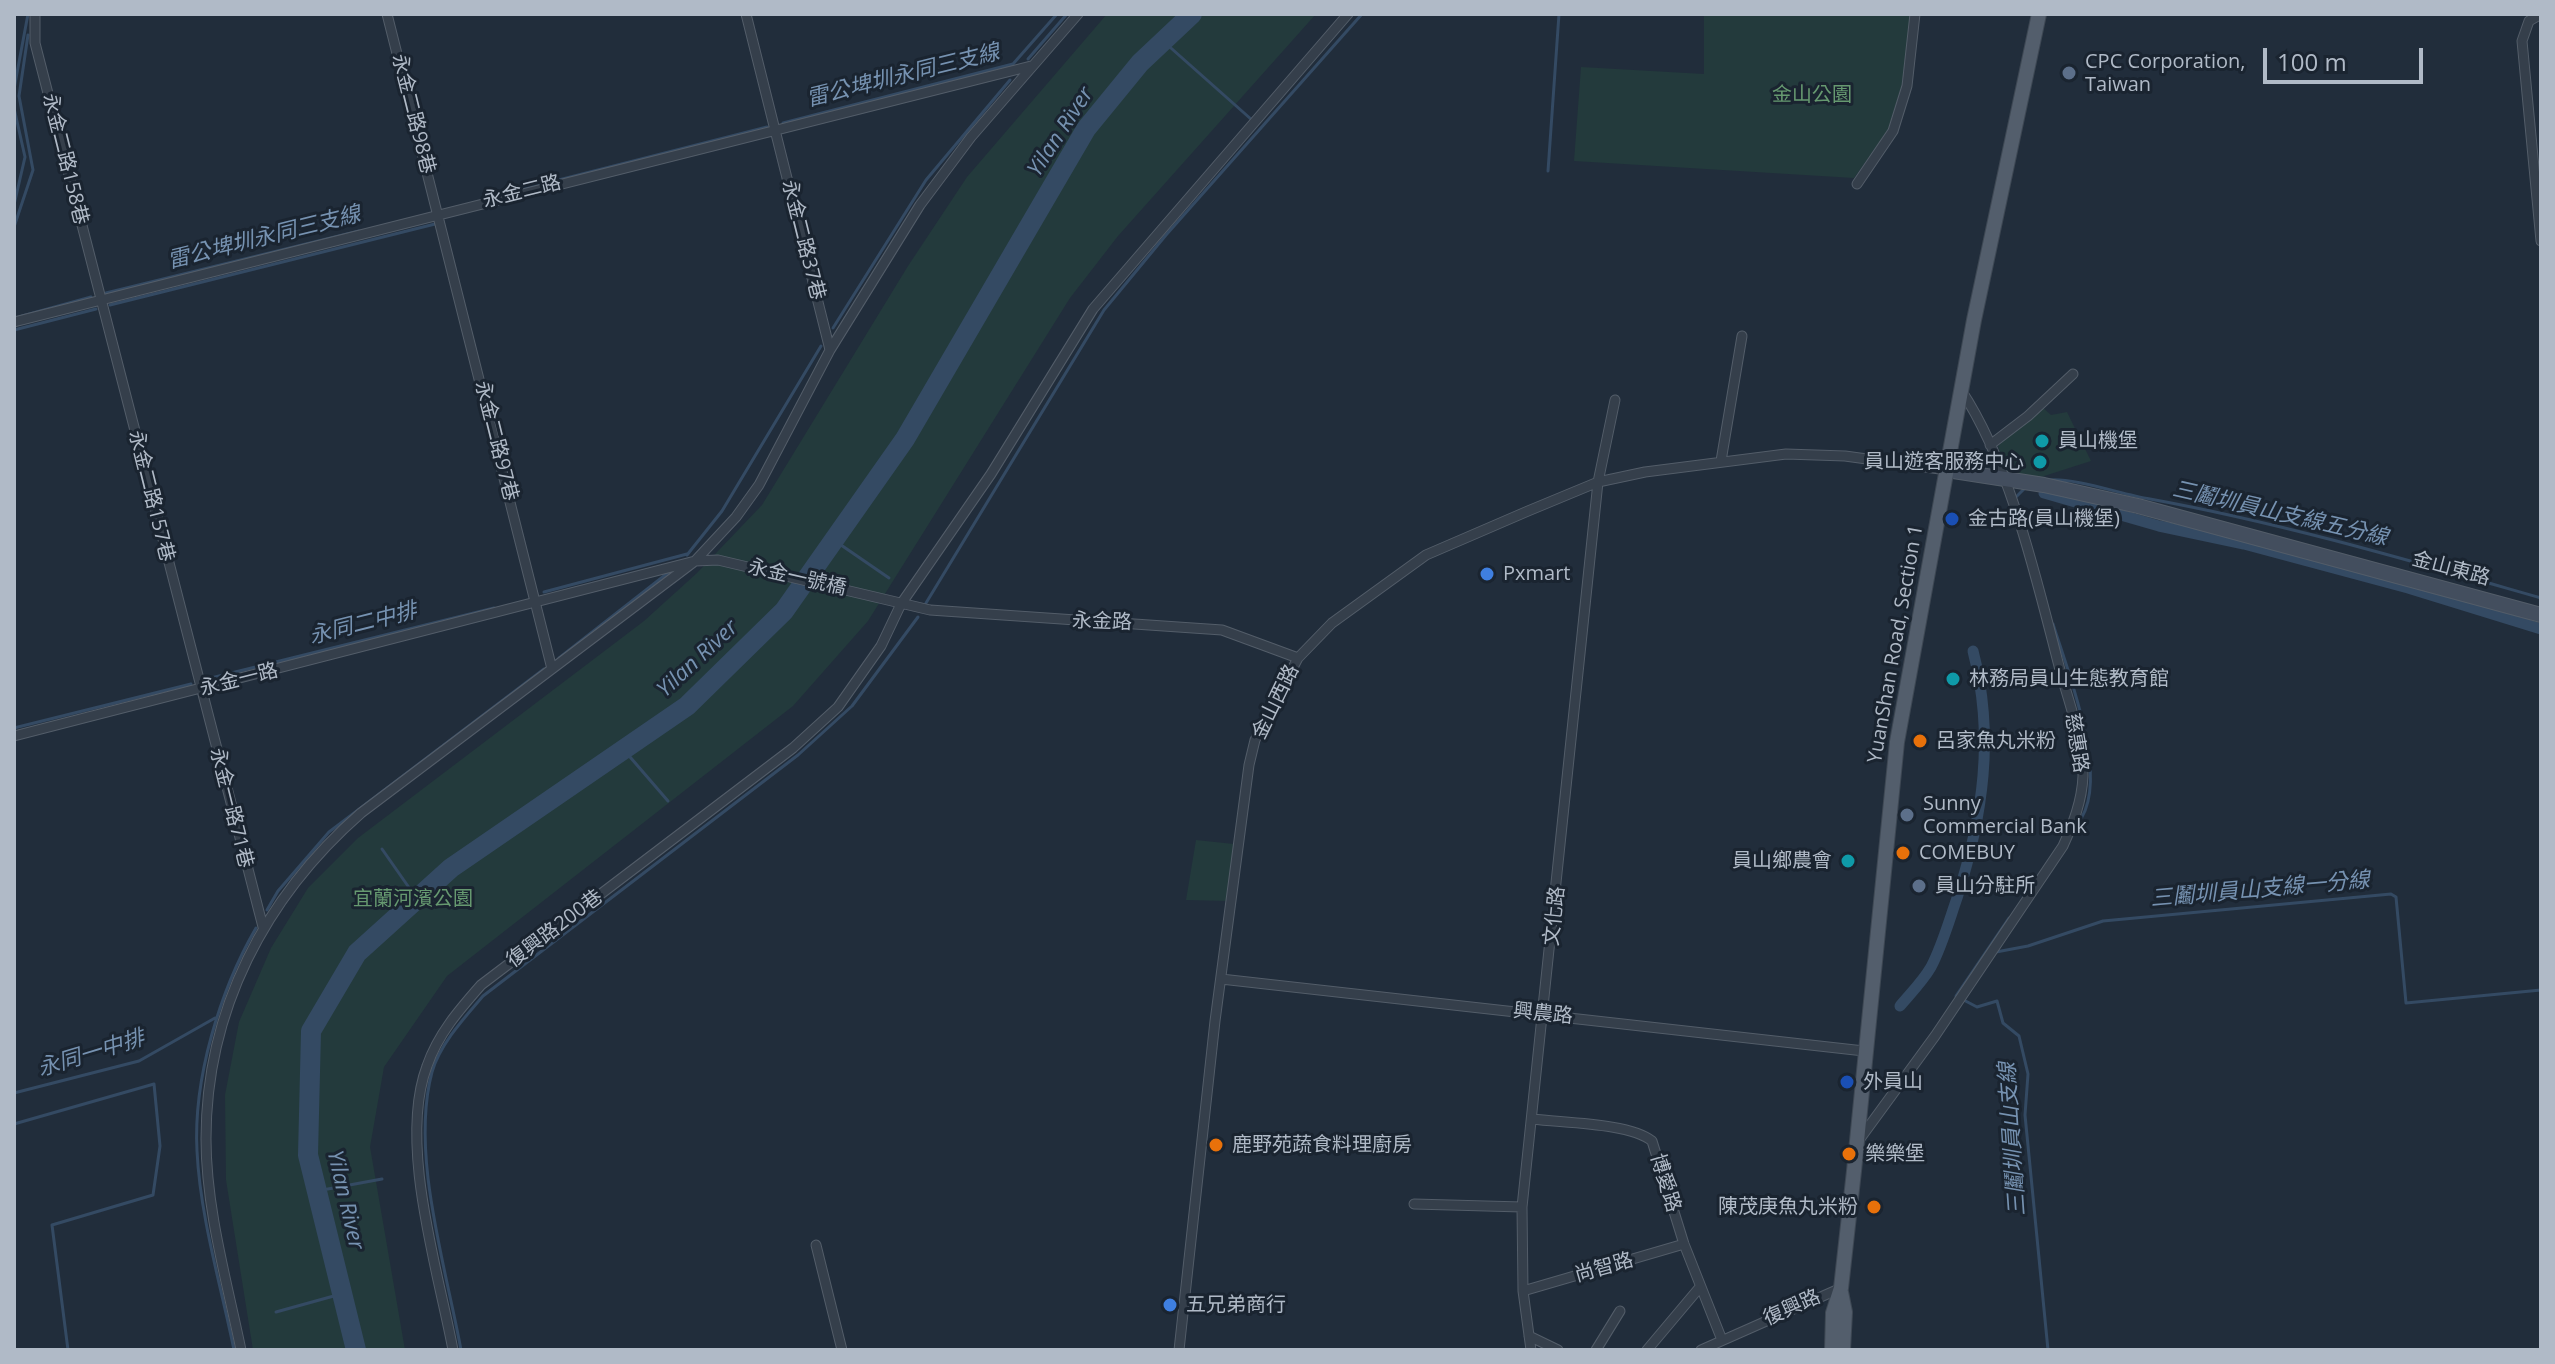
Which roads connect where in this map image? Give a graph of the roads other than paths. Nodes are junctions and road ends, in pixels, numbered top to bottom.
1 (35, 14) edge
2 (387, 14) edge
3 (746, 14) edge
4 (1078, 14) edge
5 (1348, 14) edge
6 (1915, 14) edge
7 (2039, 14) edge
8 (2541, 14) edge
9 (1031, 66) junction
10 (775, 131) junction
11 (1857, 184) dead end
12 (439, 214) junction
13 (2541, 241) edge
14 (102, 303) junction
15 (14, 322) edge
16 (1742, 336) dead end
17 (830, 350) junction
18 (2073, 374) dead end
19 (1961, 390) junction
20 (1615, 400) dead end
21 (1990, 445) junction
22 (1721, 461) junction
23 (1947, 470) junction
24 (2003, 480) junction
25 (1598, 482) junction
26 (695, 561) junction
27 (537, 603) junction
28 (901, 604) junction
29 (2541, 615) edge
30 (1298, 658) junction
31 (552, 669) junction
32 (201, 689) junction
33 (14, 736) edge
34 (263, 927) junction
35 (1221, 979) junction
36 (1545, 1014) junction
37 (1864, 1051) junction
38 (1533, 1119) junction
39 (1857, 1143) junction
40 (1414, 1204) dead end
41 (1522, 1207) junction
42 (1684, 1244) junction
43 (816, 1245) dead end
44 (1700, 1287) junction
45 (1841, 1288) junction
46 (1523, 1291) junction
47 (1620, 1311) dead end
48 (1529, 1336) junction
49 (1722, 1340) junction
50 (241, 1350) edge
51 (453, 1350) edge
52 (842, 1350) edge
53 (1179, 1350) edge
54 (1531, 1350) edge
55 (1558, 1350) edge
56 (1596, 1350) edge
57 (1647, 1350) edge
58 (1701, 1350) edge
59 (1832, 1350) edge
60 (1843, 1350) edge

1 - 14 street, 永金二路158巷
2 - 12 street, 永金二路98巷
3 - 10 street, 永金二路37巷
4 - 9 street
5 - 28 street, 復興路200巷
6 - 11 street
7 - 19 main road, YuanShan Road, Section 1
8 - 13 street
9 - 10 street, 永金二路
9 - 17 street
10 - 12 street, 永金二路
10 - 17 street, 永金二路37巷
12 - 14 street, 永金二路
12 - 27 street, 永金二路97巷
14 - 15 street, 永金二路
14 - 32 street, 永金二路157巷
16 - 22 street
17 - 26 street
18 - 21 street
19 - 21 street, 慈惠路
19 - 23 main road, YuanShan Road, Section 1
20 - 25 street, 文化路
21 - 24 street, 慈惠路
22 - 23 street, 金山西路
22 - 25 street, 金山西路
23 - 24 street, 金山東路
23 - 37 main road, YuanShan Road, Section 1
24 - 29 street, 金山東路
24 - 39 street, 慈惠路
25 - 30 street, 金山西路
25 - 36 street, 文化路
26 - 27 street, 永金一路
26 - 28 street, 永金一號橋
26 - 31 street
27 - 31 street, 永金二路97巷
27 - 32 street, 永金一路
28 - 30 street, 永金路
28 - 51 street, 復興路200巷
30 - 35 street, 金山西路
31 - 34 street
32 - 33 street, 永金一路
32 - 34 street, 永金一路71巷
34 - 50 street
35 - 36 street, 興農路
35 - 53 street, 金山西路
36 - 37 street, 興農路
36 - 38 street, 文化路
37 - 39 main road, YuanShan Road, Section 1
38 - 41 street, 文化路
38 - 42 street, 博愛路
39 - 45 main road, YuanShan Road, Section 1
40 - 41 street
41 - 46 street, 文化路
42 - 44 street, 博愛路
42 - 46 street, 尚智路
43 - 52 street
44 - 49 street, 博愛路
44 - 57 street
45 - 49 street, 復興路
45 - 59 main road, YuanShan Road, Section 1
45 - 60 main road, YuanShan Road, Section 1
46 - 48 street, 文化路
47 - 56 street
48 - 54 street, 文化路
48 - 55 street
49 - 58 street, 復興路

